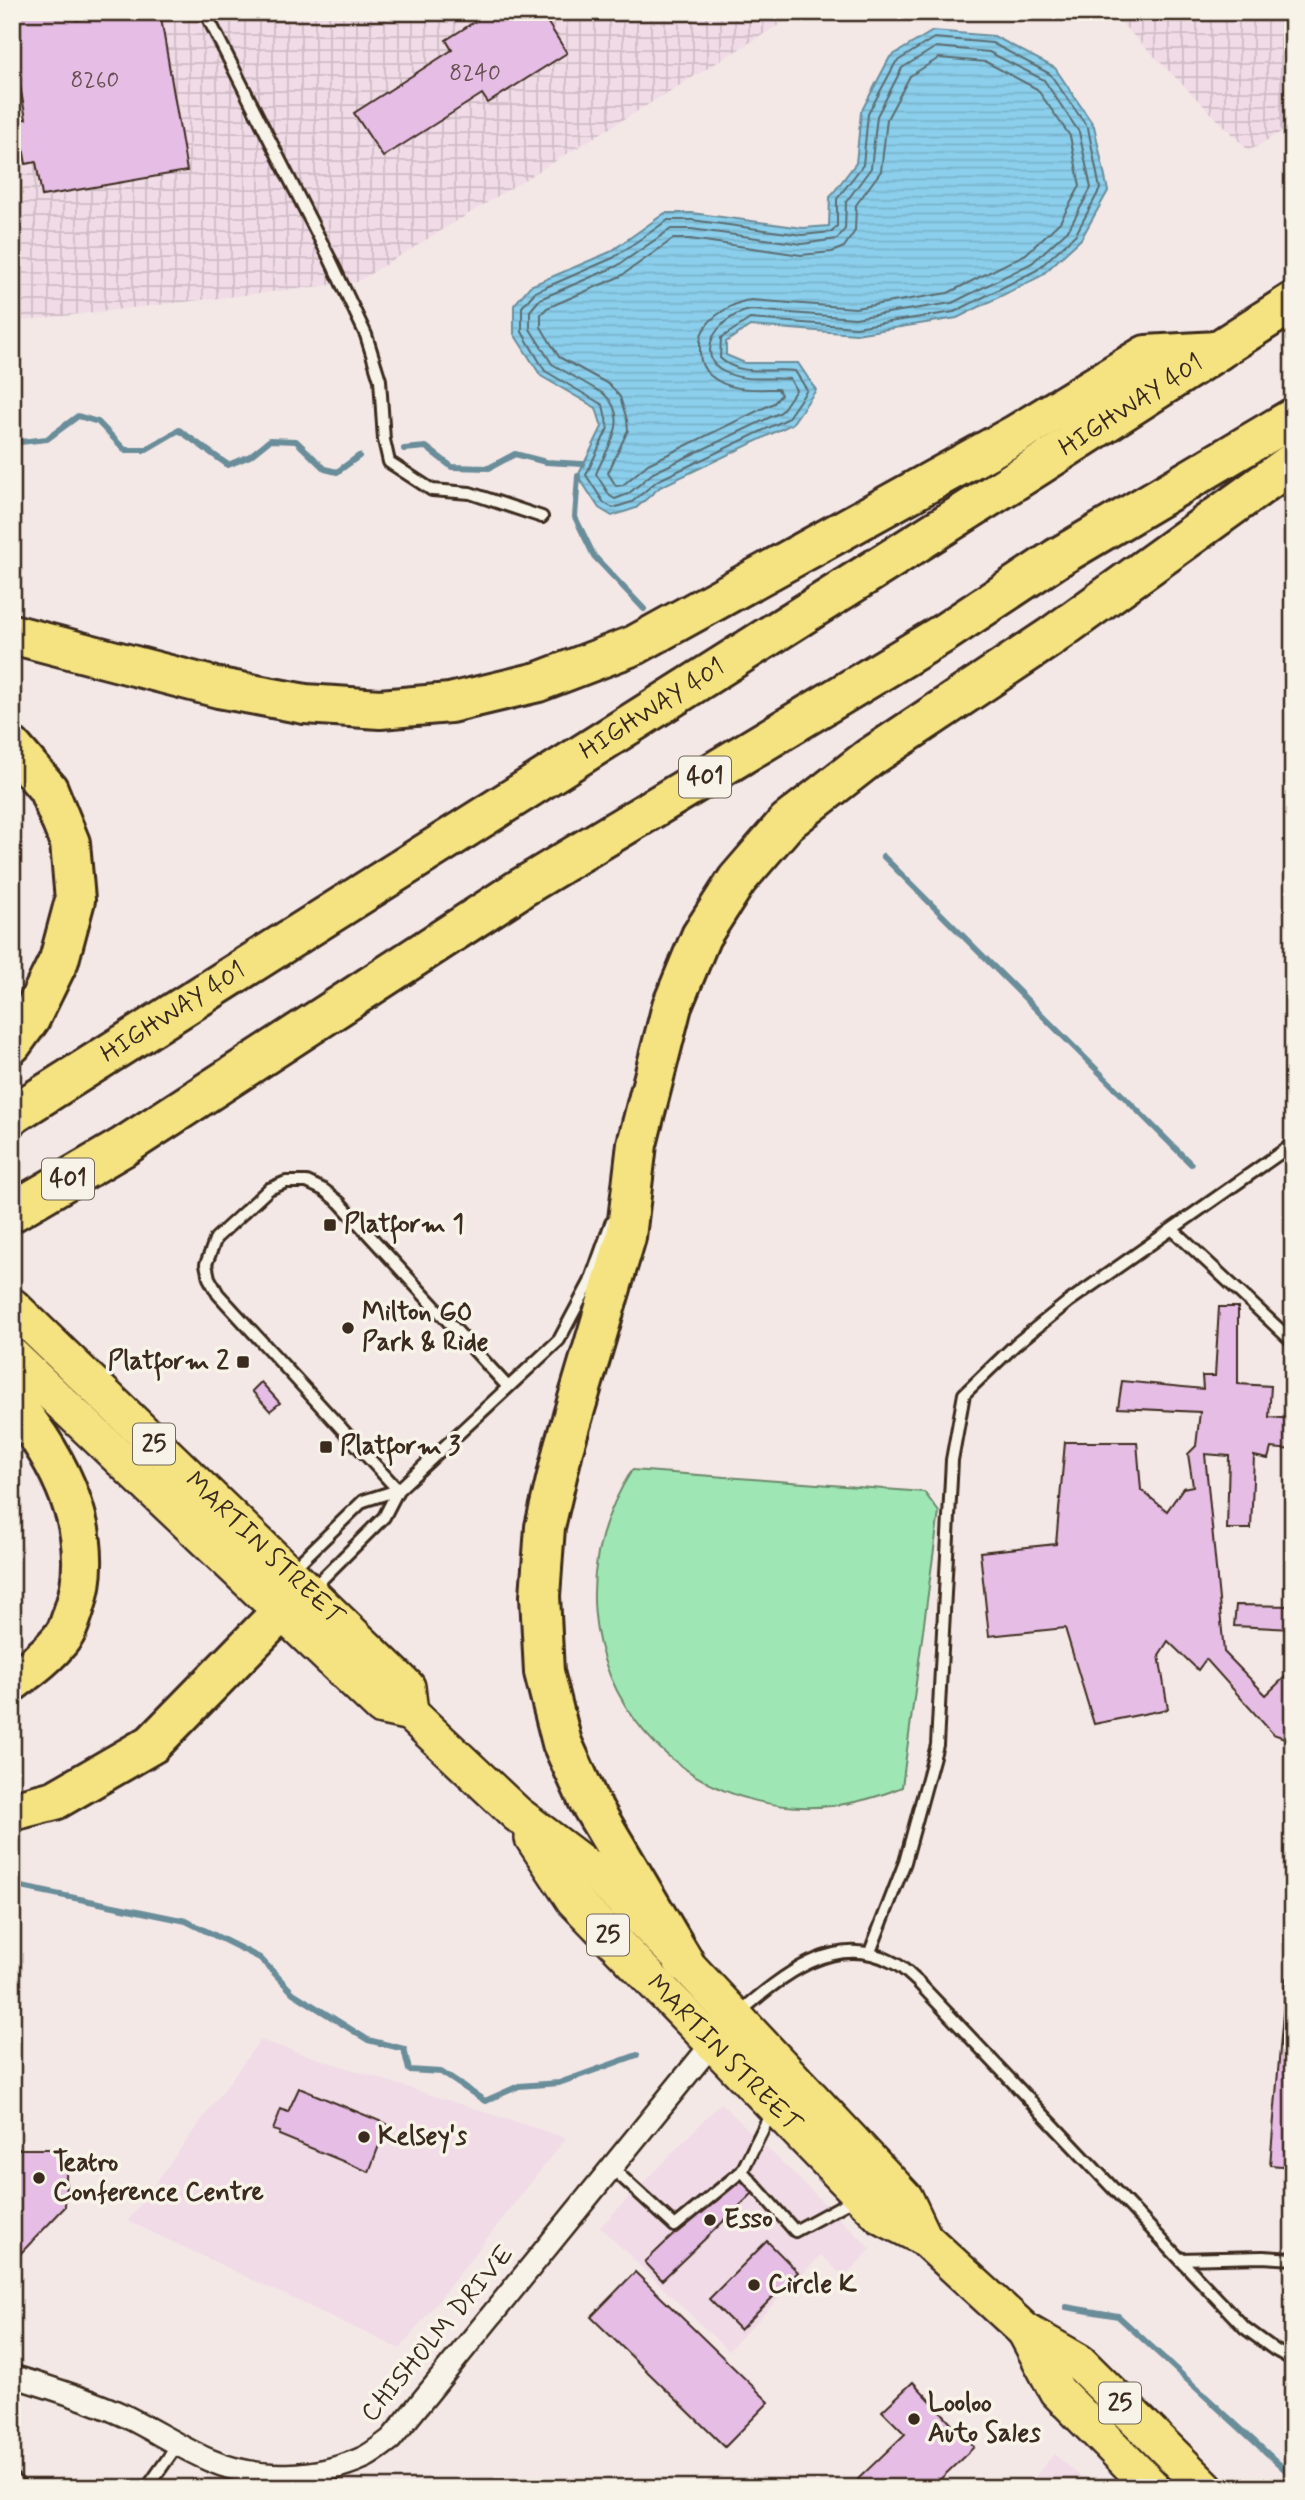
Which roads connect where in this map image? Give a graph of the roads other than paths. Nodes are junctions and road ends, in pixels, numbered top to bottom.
1 (205, 12) edge
2 (1293, 302) edge
3 (1219, 351) junction
4 (1293, 418) edge
5 (1293, 462) edge
6 (542, 517) dead end
7 (12, 634) edge
8 (12, 747) edge
9 (12, 1044) edge
10 (12, 1115) edge
11 (637, 1144) junction
12 (1293, 1144) edge
13 (123, 1147) junction
14 (618, 1203) dead end
15 (12, 1212) edge
16 (614, 1214) dead end
17 (1172, 1229) junction
18 (12, 1232) edge
19 (16, 1310) edge
20 (1293, 1342) edge
21 (12, 1356) edge
22 (507, 1386) junction
23 (12, 1402) edge
24 (398, 1490) junction
25 (286, 1593) junction
26 (12, 1682) edge
27 (12, 1811) edge
28 (517, 1814) junction
29 (870, 1952) junction
30 (684, 1962) junction
31 (723, 2030) junction
32 (774, 2106) junction
33 (612, 2168) junction
34 (742, 2171) junction
35 (861, 2195) junction
36 (924, 2238) junction
37 (1180, 2259) junction
38 (1293, 2259) edge
39 (1025, 2331) junction
40 (1293, 2360) edge
41 (12, 2376) edge
42 (178, 2445) junction
43 (12, 2478) edge
44 (22, 2488) edge
45 (147, 2488) edge
46 (1153, 2488) edge
47 (1206, 2488) edge

1 - 6 lane
2 - 3 highway, HIGHWAY 401
3 - 7 highway
3 - 10 highway, HIGHWAY 401
4 - 13 highway, 401
5 - 11 highway
8 - 9 highway
11 - 14 lane
11 - 30 highway
12 - 17 lane
13 - 15 highway, 401
13 - 18 highway
16 - 22 lane
17 - 20 lane
17 - 29 lane
19 - 25 main road, MARTIN STREET / 25
21 - 25 main road, MARTIN STREET / 25
22 - 24 lane
22 - 24 lane
23 - 26 highway
24 - 25 lane
24 - 25 lane
25 - 27 highway
25 - 28 main road, MARTIN STREET / 25
28 - 30 main road, MARTIN STREET / 25
28 - 31 main road, MARTIN STREET / 25
29 - 31 lane
29 - 37 lane
30 - 31 main road, MARTIN STREET / 25
31 - 32 main road, MARTIN STREET / 25
31 - 33 street, CHISHOLM DRIVE
31 - 36 main road, MARTIN STREET / 25
32 - 34 lane
32 - 35 main road, MARTIN STREET / 25
33 - 34 lane
33 - 42 street, CHISHOLM DRIVE
34 - 35 lane
35 - 36 main road, MARTIN STREET / 25
36 - 39 main road, MARTIN STREET / 25
37 - 38 lane
37 - 40 lane
39 - 46 main road, MARTIN STREET / 25
39 - 47 main road, MARTIN STREET / 25
41 - 42 street, CHISHOLM DRIVE
42 - 45 lane
43 - 44 lane

